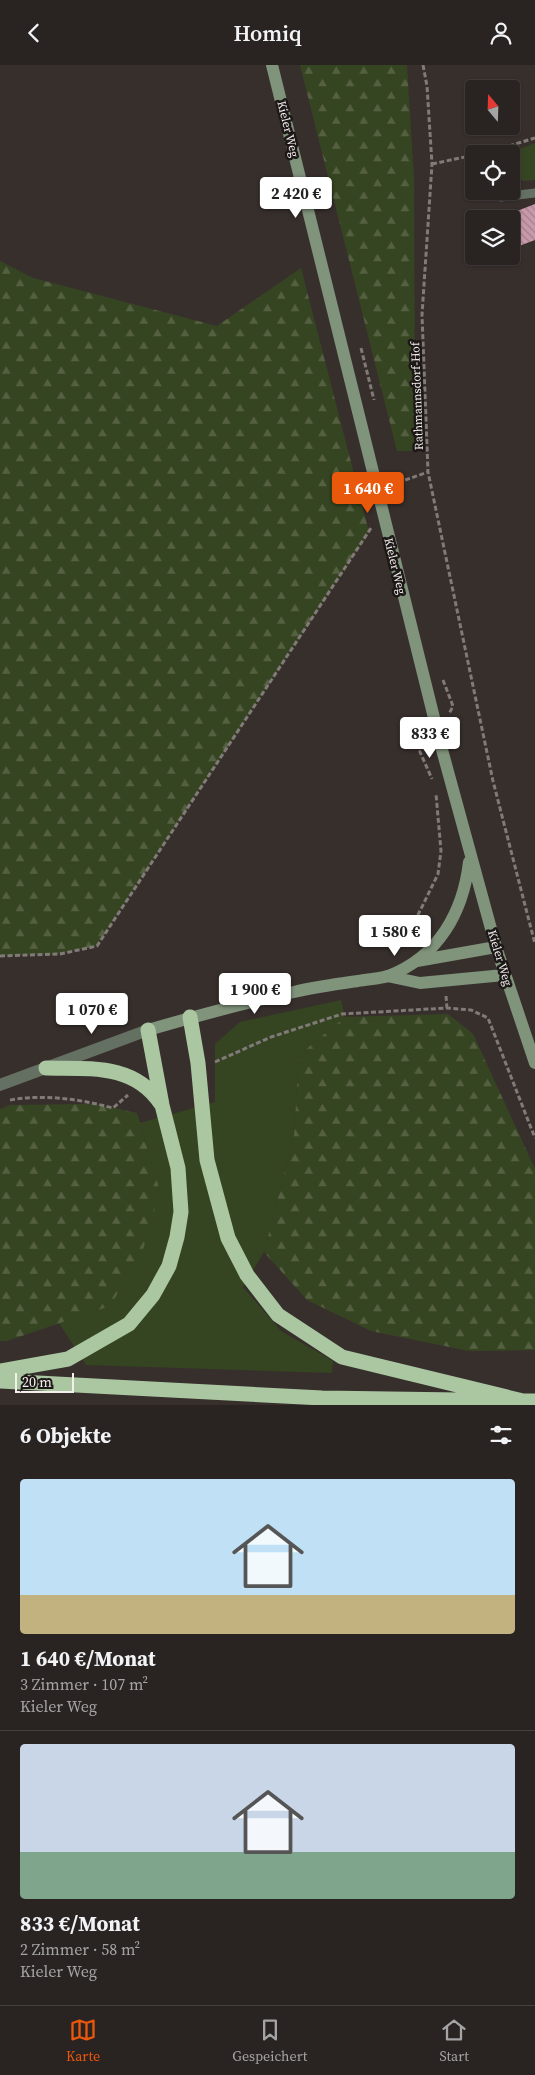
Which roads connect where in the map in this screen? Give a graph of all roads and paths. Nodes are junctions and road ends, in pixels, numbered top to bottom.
1 (272, 65) edge
2 (422, 65) edge
3 (535, 138) edge
4 (512, 145) edge
5 (465, 157) edge
6 (432, 164) junction
7 (535, 193) edge
8 (520, 195) edge
9 (428, 472) junction
10 (375, 488) junction
11 (381, 510) junction
12 (470, 855) junction
13 (535, 943) edge
14 (496, 947) junction
15 (0, 956) edge
16 (416, 961) junction
17 (504, 975) junction
18 (387, 976) junction
19 (190, 1017) junction
20 (148, 1030) junction
21 (198, 1063) junction
22 (535, 1063) edge
23 (46, 1068) junction
24 (0, 1085) edge
25 (162, 1105) junction
26 (535, 1138) edge
27 (0, 1371) edge
28 (0, 1381) edge
29 (529, 1401) edge

1 - 10 street, Kieler Weg
2 - 6 path, Rathmannsdorf-Hof
3 - 4 path
5 - 6 path
6 - 9 path, Rathmannsdorf-Hof
7 - 8 lane
9 - 10 path
9 - 13 path, Rathmannsdorf-Hof
10 - 11 street, Kieler Weg
11 - 12 street, Kieler Weg
11 - 15 path
12 - 14 street, Kieler Weg
12 - 16 street
14 - 16 street
14 - 17 street, Kieler Weg
16 - 18 street
17 - 18 street
17 - 22 street, Kieler Weg
18 - 19 street
19 - 20 street
19 - 21 highway
20 - 23 street
20 - 25 highway
21 - 26 path
21 - 29 highway
23 - 24 street
23 - 25 highway
25 - 27 highway
28 - 29 highway

